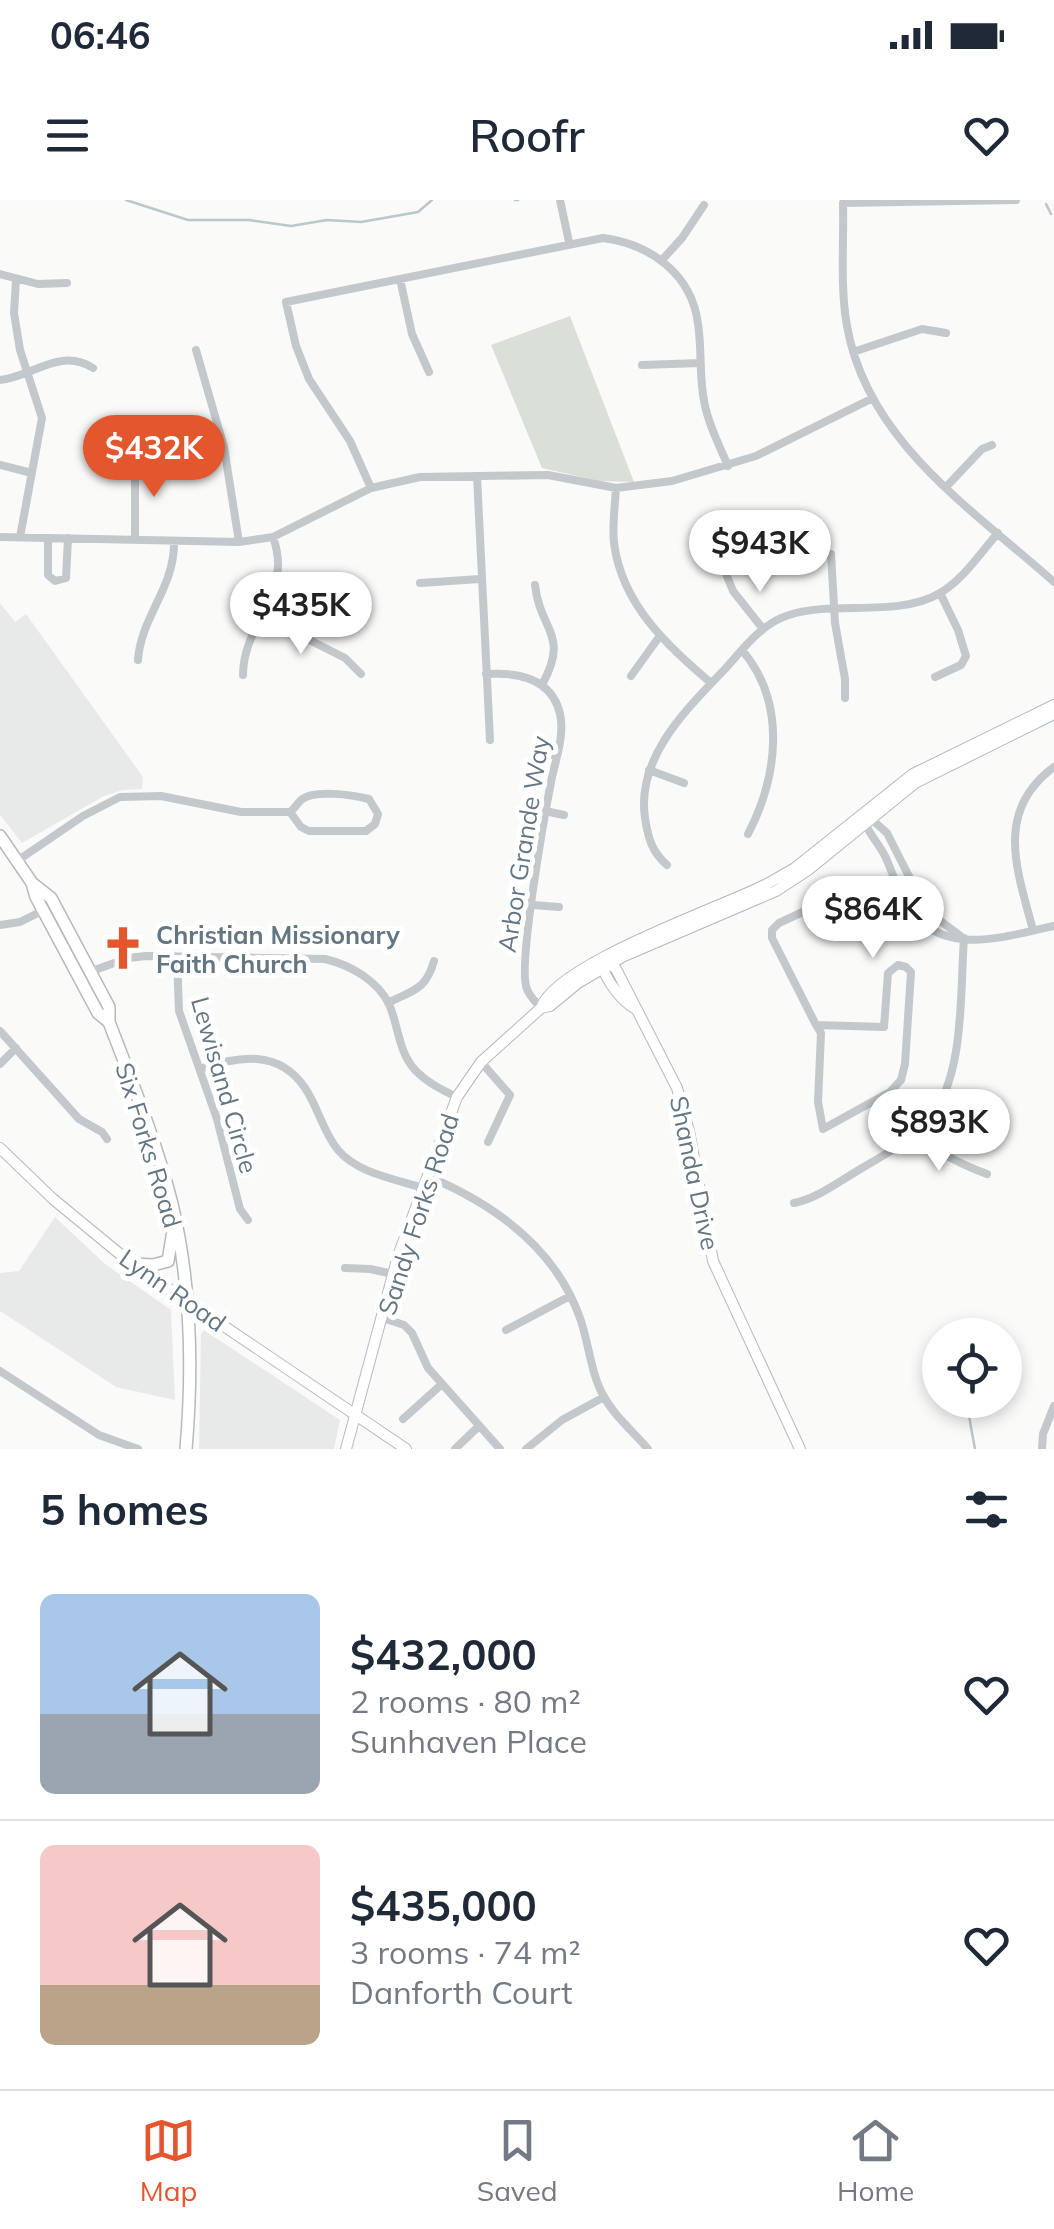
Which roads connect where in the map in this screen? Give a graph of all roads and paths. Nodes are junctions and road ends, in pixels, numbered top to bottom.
1 (560, 200) edge
2 (1016, 200) edge
3 (704, 206) dead end
4 (569, 242) junction
5 (662, 260) junction
6 (0, 274) edge
7 (400, 279) junction
8 (16, 280) junction
9 (68, 283) dead end
10 (946, 333) dead end
11 (196, 350) dead end
12 (853, 352) junction
13 (700, 363) junction
14 (642, 365) dead end
15 (92, 368) dead end
16 (28, 372) junction
17 (429, 372) dead end
18 (0, 380) edge
19 (871, 399) junction
20 (992, 445) dead end
21 (135, 460) dead end
22 (0, 465) edge
23 (728, 466) junction
24 (32, 473) junction
25 (477, 476) junction
26 (946, 486) junction
27 (371, 488) junction
28 (616, 488) junction
29 (998, 532) junction
30 (0, 537) edge
31 (20, 537) junction
32 (273, 537) junction
33 (48, 538) junction
34 (68, 538) junction
35 (135, 540) junction
36 (174, 541) junction
37 (239, 542) junction
38 (831, 554) dead end
39 (726, 574) dead end
40 (480, 579) junction
41 (1054, 582) edge
42 (420, 583) dead end
43 (535, 584) dead end
44 (940, 593) junction
45 (835, 608) junction
46 (262, 616) junction
47 (763, 629) junction
48 (659, 638) junction
49 (742, 650) junction
50 (138, 660) dead end
51 (361, 674) dead end
52 (486, 674) junction
53 (243, 675) dead end
54 (631, 676) dead end
55 (935, 677) dead end
56 (711, 683) junction
57 (542, 685) junction
58 (845, 698) dead end
59 (1054, 705) edge
60 (1054, 714) edge
61 (490, 740) dead end
62 (540, 752) dead end
63 (556, 756) junction
64 (1054, 767) edge
65 (649, 770) junction
66 (684, 783) dead end
67 (545, 811) junction
68 (290, 812) junction
69 (564, 815) dead end
70 (866, 818) junction
71 (748, 834) dead end
72 (0, 836) edge
73 (18, 861) junction
74 (667, 866) dead end
75 (32, 883) junction
76 (916, 897) junction
77 (906, 902) junction
78 (532, 905) junction
79 (559, 907) dead end
80 (44, 910) junction
81 (0, 925) edge
82 (1054, 926) edge
83 (1033, 930) junction
84 (964, 938) junction
85 (177, 958) junction
86 (434, 960) dead end
87 (605, 963) junction
88 (92, 972) junction
89 (388, 1003) junction
90 (541, 1008) junction
91 (109, 1022) junction
92 (816, 1025) junction
93 (0, 1031) edge
94 (16, 1048) junction
95 (481, 1062) junction
96 (0, 1064) edge
97 (200, 1069) junction
98 (890, 1092) junction
99 (457, 1098) junction
100 (915, 1133) junction
101 (107, 1139) dead end
102 (488, 1142) dead end
103 (0, 1148) edge
104 (987, 1174) dead end
105 (427, 1176) junction
106 (423, 1188) junction
107 (794, 1203) dead end
108 (248, 1220) dead end
109 (176, 1222) junction
110 (132, 1264) junction
111 (345, 1268) dead end
112 (393, 1274) junction
113 (570, 1296) junction
114 (187, 1301) junction
115 (383, 1318) junction
116 (506, 1330) dead end
117 (0, 1371) edge
118 (442, 1384) junction
119 (604, 1397) junction
120 (1054, 1406) edge
121 (357, 1417) junction
122 (403, 1419) dead end
123 (479, 1426) junction
124 (132, 1448) edge
125 (186, 1449) edge
126 (346, 1449) edge
127 (406, 1449) edge
128 (455, 1449) edge
129 (500, 1449) edge
130 (526, 1449) edge
131 (648, 1449) edge
132 (800, 1449) edge
133 (1042, 1449) edge

1 - 4 street
2 - 12 street
3 - 5 street
4 - 5 street
4 - 7 street
5 - 13 street
6 - 8 street
7 - 17 street
7 - 27 street
8 - 9 street
8 - 16 street
10 - 12 street
11 - 37 street
12 - 19 street
13 - 14 street
13 - 23 street
15 - 16 street
16 - 18 street
16 - 24 street
19 - 23 street
19 - 26 street
20 - 26 street
21 - 35 street
22 - 24 street
23 - 28 street
24 - 31 street
25 - 27 street
25 - 28 street
25 - 40 street
26 - 29 street
27 - 32 street
28 - 48 street
29 - 41 street
29 - 44 street
30 - 31 street
31 - 33 street
32 - 37 street
32 - 46 street
33 - 34 street
33 - 34 street
34 - 35 street
35 - 36 street
36 - 37 street
36 - 50 street
38 - 45 street
39 - 47 street
40 - 42 street
40 - 52 street
43 - 57 street
44 - 45 street
44 - 55 street
45 - 47 street
45 - 58 street
46 - 51 street
46 - 53 street
47 - 49 street
48 - 54 street
48 - 56 street
49 - 56 street
49 - 71 street
52 - 57 street
52 - 61 street
56 - 65 street
57 - 63 street, Arbor Grande Way
59 - 70 street, Sandy Forks Road
60 - 70 street, Sandy Forks Road
62 - 63 street
63 - 67 street, Arbor Grande Way
64 - 83 street
65 - 66 street
65 - 74 street
67 - 69 street
67 - 78 street, Arbor Grande Way
68 - 68 street
68 - 73 street
70 - 76 street
70 - 77 street
70 - 87 street, Sandy Forks Road
72 - 73 main road, Six Forks Road
73 - 75 main road, Six Forks Road
75 - 80 main road, Six Forks Road
75 - 88 main road, Six Forks Road
76 - 77 street
76 - 84 street
77 - 84 street
77 - 92 street
78 - 79 street
78 - 90 street, Arbor Grande Way
80 - 81 street
80 - 91 main road, Six Forks Road
82 - 83 street
83 - 84 street
84 - 100 street
85 - 88 street
85 - 89 street
85 - 97 street, Lewisand Circle
86 - 89 street
87 - 90 street, Sandy Forks Road
87 - 132 street, Shanda Drive
88 - 91 main road, Six Forks Road
89 - 99 street
90 - 95 street, Sandy Forks Road
91 - 109 main road, Six Forks Road
92 - 98 street
92 - 98 street
93 - 94 street
94 - 96 street
94 - 101 street
95 - 99 street, Sandy Forks Road
95 - 102 street
97 - 106 street
97 - 108 street, Lewisand Circle
98 - 100 street
99 - 105 street, Sandy Forks Road
100 - 104 street
100 - 107 street
103 - 110 street, Lynn Road
105 - 106 street, Sandy Forks Road
105 - 113 street
106 - 112 street, Sandy Forks Road
109 - 110 main road
109 - 114 main road, Six Forks Road
110 - 114 street, Lynn Road
111 - 112 street
112 - 115 street, Sandy Forks Road
113 - 116 street
113 - 119 street
114 - 121 street, Lynn Road
114 - 125 main road, Six Forks Road
115 - 118 street
115 - 121 street, Sandy Forks Road
117 - 124 street
118 - 122 street
118 - 123 street
119 - 130 street
119 - 131 street
120 - 133 street
121 - 126 street, Sandy Forks Road
121 - 127 street, Lynn Road
123 - 128 street
123 - 129 street

